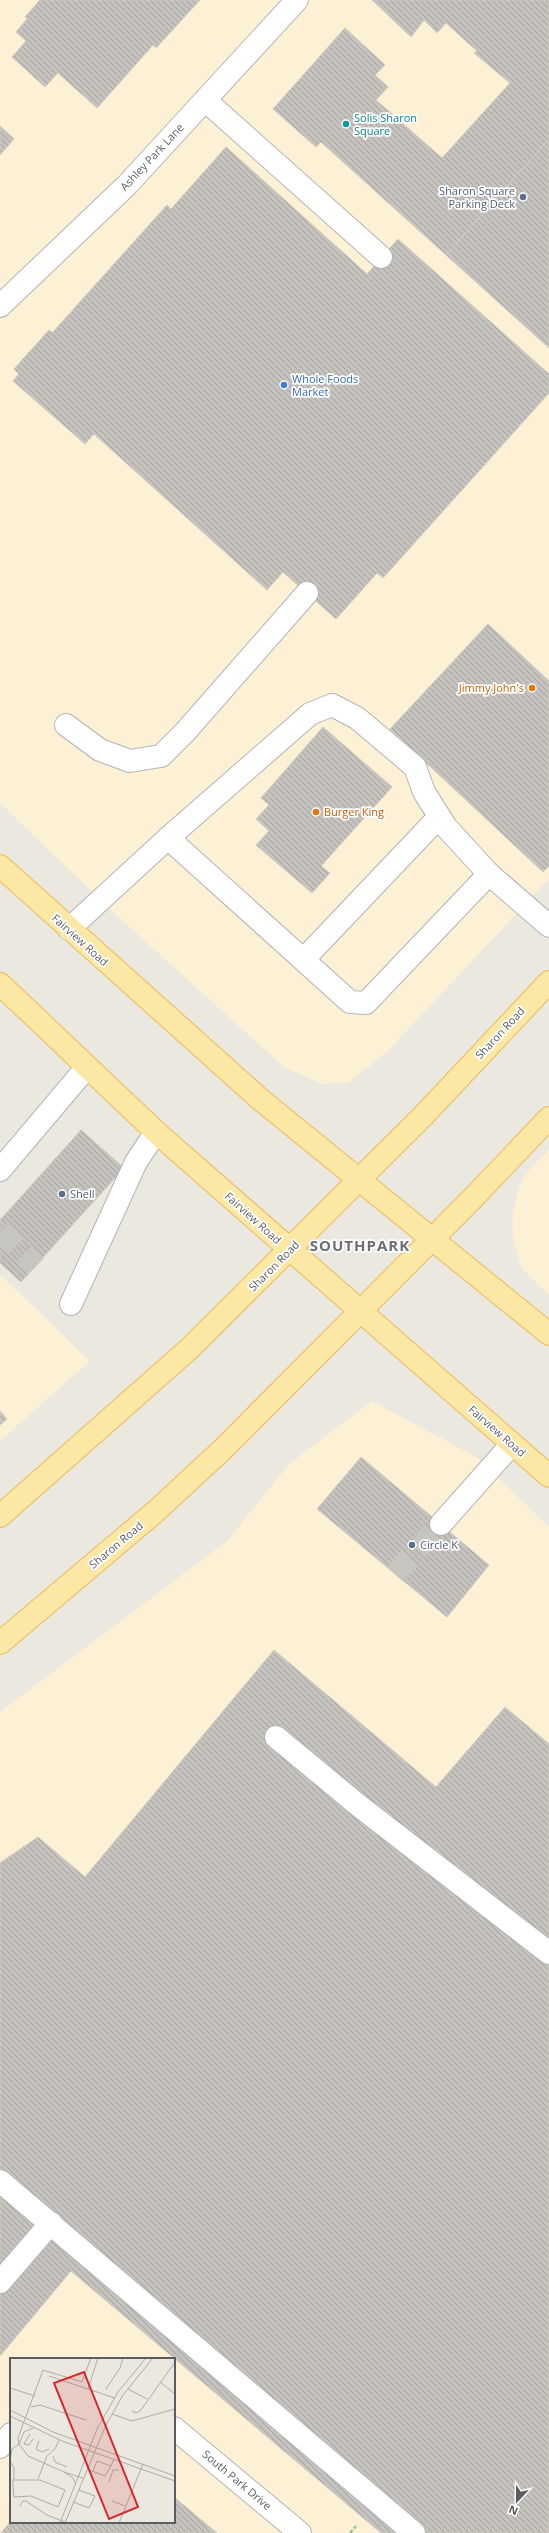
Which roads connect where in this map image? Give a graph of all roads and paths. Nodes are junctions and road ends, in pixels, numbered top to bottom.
1 (297, 0) edge
2 (205, 100) junction
3 (381, 257) dead end
4 (0, 306) edge
5 (307, 594) dead end
6 (66, 726) dead end
7 (439, 816) junction
8 (168, 838) junction
9 (0, 866) edge
10 (490, 874) junction
11 (549, 926) edge
12 (69, 929) junction
13 (304, 959) junction
14 (549, 982) edge
15 (0, 984) edge
16 (87, 1068) junction
17 (549, 1118) edge
18 (156, 1132) junction
19 (0, 1170) edge
20 (359, 1180) junction
21 (433, 1238) junction
22 (290, 1250) junction
23 (71, 1304) dead end
24 (360, 1312) junction
25 (549, 1334) edge
26 (512, 1444) junction
27 (549, 1476) edge
28 (0, 1516) edge
29 (441, 1524) tunnel mouth
30 (0, 1643) edge
31 (276, 1737) dead end
32 (549, 1953) edge
33 (0, 2181) edge
34 (51, 2223) junction
35 (0, 2282) edge
36 (175, 2429) edge
37 (10, 2435) edge
38 (0, 2447) edge
39 (300, 2533) edge
40 (414, 2533) edge

1 - 2 street, Ashley Park Lane
2 - 3 street
2 - 4 street, Ashley Park Lane
5 - 6 street
7 - 8 street
7 - 10 street
7 - 13 street
8 - 12 street
8 - 13 street
9 - 12 main road, Fairview Road
10 - 11 street
10 - 13 street
12 - 20 main road, Fairview Road
14 - 20 main road, Sharon Road
15 - 16 main road, Fairview Road
16 - 18 main road, Fairview Road
16 - 19 street
17 - 21 main road, Sharon Road
18 - 22 main road, Fairview Road
18 - 23 street
20 - 21 main road, Fairview Road
20 - 22 main road, Sharon Road
21 - 24 main road, Sharon Road
21 - 25 main road, Fairview Road
22 - 24 main road, Fairview Road
22 - 28 main road, Sharon Road
24 - 26 main road, Fairview Road
24 - 30 main road, Sharon Road
26 - 27 main road, Fairview Road
26 - 29 street
31 - 32 street
33 - 34 street
34 - 35 street
34 - 40 street
36 - 39 street, South Park Drive
37 - 38 street

